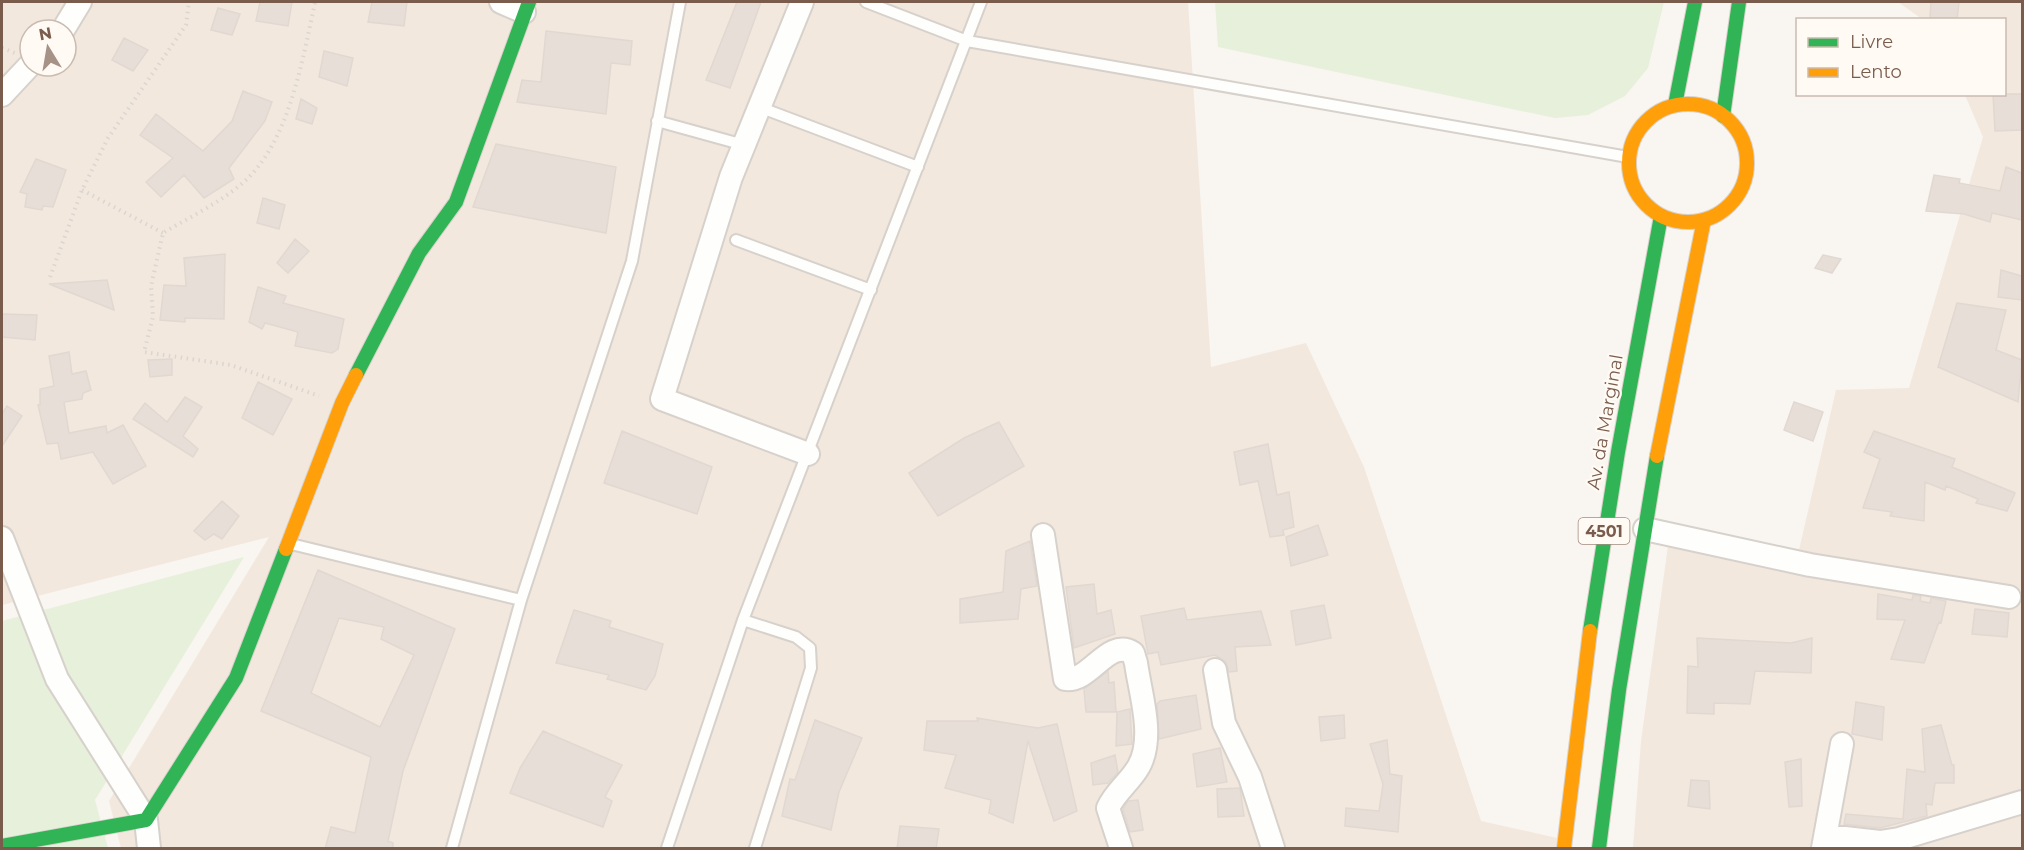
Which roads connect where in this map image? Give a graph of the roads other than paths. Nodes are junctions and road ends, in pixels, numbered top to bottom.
1 (80, 2) edge
2 (501, 2) edge
3 (681, 2) edge
4 (802, 2) edge
5 (866, 2) edge
6 (981, 2) edge
7 (1695, 2) edge
8 (1739, 2) edge
9 (526, 7) edge
10 (70, 18) edge
11 (967, 41) junction
12 (18, 78) edge
13 (2, 95) edge
14 (1675, 105) junction
15 (759, 107) junction
16 (1723, 116) junction
17 (657, 121) junction
18 (744, 145) junction
19 (1628, 156) junction
20 (918, 167) junction
21 (1661, 216) junction
22 (1704, 220) junction
23 (736, 240) dead end
24 (871, 290) junction
25 (808, 454) junction
26 (1645, 529) junction
27 (1043, 534) dead end
28 (2, 538) edge
29 (288, 544) junction
30 (2009, 597) dead end
31 (521, 600) junction
32 (744, 620) junction
33 (1215, 670) dead end
34 (1842, 744) dead end
35 (2022, 802) edge
36 (146, 820) junction
37 (1825, 843) edge
38 (2, 846) edge
39 (149, 849) edge
40 (452, 849) edge
41 (667, 849) edge
42 (755, 849) edge
43 (1121, 849) edge
44 (1273, 849) edge
45 (1564, 849) edge
46 (1599, 849) edge

1 - 10 street
2 - 9 street
3 - 17 lane
4 - 15 street
5 - 11 lane
6 - 11 lane
7 - 14 main road
8 - 16 main road
9 - 29 main road
11 - 19 lane
11 - 20 lane
12 - 13 street
14 - 16 main road
14 - 19 main road
15 - 18 street
15 - 20 lane
16 - 22 main road
17 - 18 lane
17 - 31 lane
18 - 25 street
19 - 21 main road
20 - 24 lane
21 - 22 main road
21 - 45 main road, Av. da Marginal / 4501
22 - 26 main road, 4501
23 - 24 lane
24 - 25 lane
25 - 32 lane
26 - 30 street
26 - 46 main road, 4501
27 - 43 street
28 - 36 street
29 - 31 lane
29 - 36 main road
31 - 40 lane
32 - 41 lane
32 - 42 lane
33 - 44 street
34 - 37 street
35 - 37 street
36 - 38 main road
36 - 39 street

